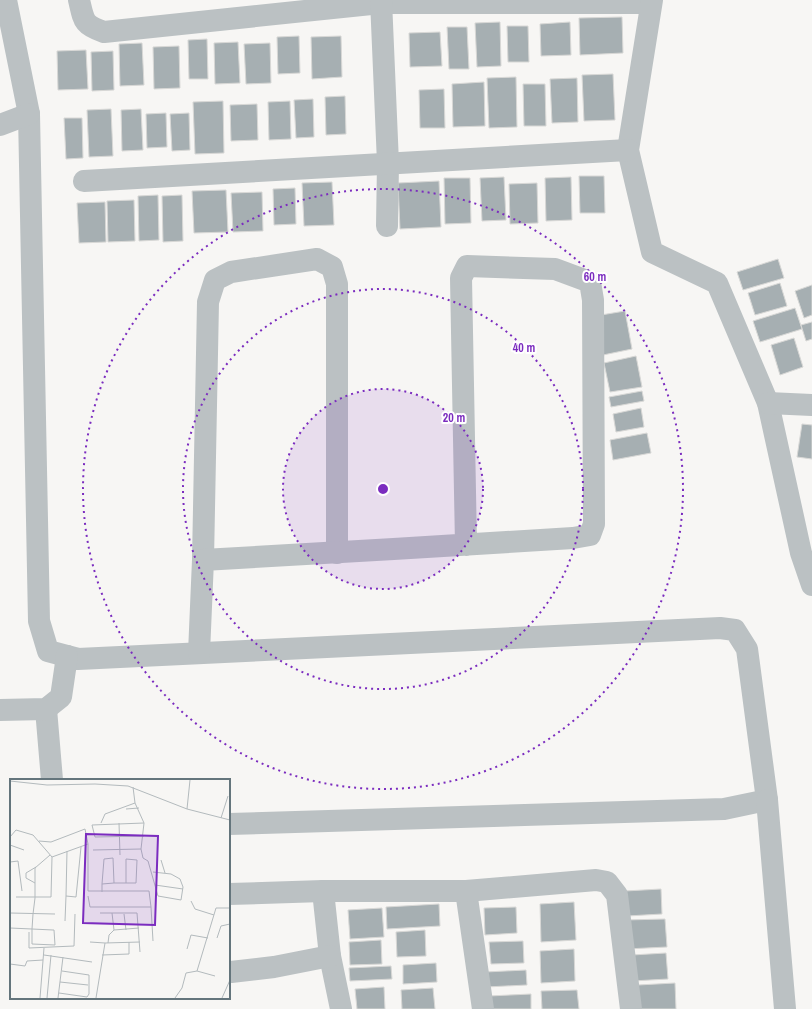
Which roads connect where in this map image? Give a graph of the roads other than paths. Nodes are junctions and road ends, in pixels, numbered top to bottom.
1 (6, 0) edge
2 (80, 0) edge
3 (381, 2) edge
4 (652, 2) edge
5 (29, 114) junction
6 (0, 125) edge
7 (628, 150) junction
8 (388, 163) junction
9 (84, 181) dead end
10 (387, 226) dead end
11 (768, 403) junction
12 (812, 406) edge
13 (466, 545) junction
14 (337, 553) junction
15 (807, 553) edge
16 (202, 560) junction
17 (812, 585) edge
18 (199, 653) junction
19 (67, 656) junction
20 (46, 709) junction
21 (0, 710) edge
22 (52, 779) edge
23 (767, 800) junction
24 (230, 824) edge
25 (323, 891) junction
26 (466, 891) junction
27 (230, 894) edge
28 (330, 956) junction
29 (231, 972) dead end
30 (340, 1009) edge
31 (483, 1009) edge
32 (631, 1009) edge
33 (784, 1009) edge

1 - 5 street
2 - 3 street
3 - 4 street
3 - 8 street
4 - 7 street
5 - 6 street
5 - 19 street
7 - 8 street
7 - 11 street
8 - 9 street
8 - 10 street
11 - 12 street
11 - 15 street
13 - 13 street
13 - 14 street
14 - 16 street
14 - 16 street
15 - 17 street
16 - 18 street
18 - 19 street
18 - 23 street
19 - 20 street
20 - 21 street
20 - 22 street
23 - 24 street
23 - 33 street
25 - 26 street
25 - 27 street
25 - 28 street
26 - 31 street
26 - 32 street
28 - 29 street
28 - 30 street

